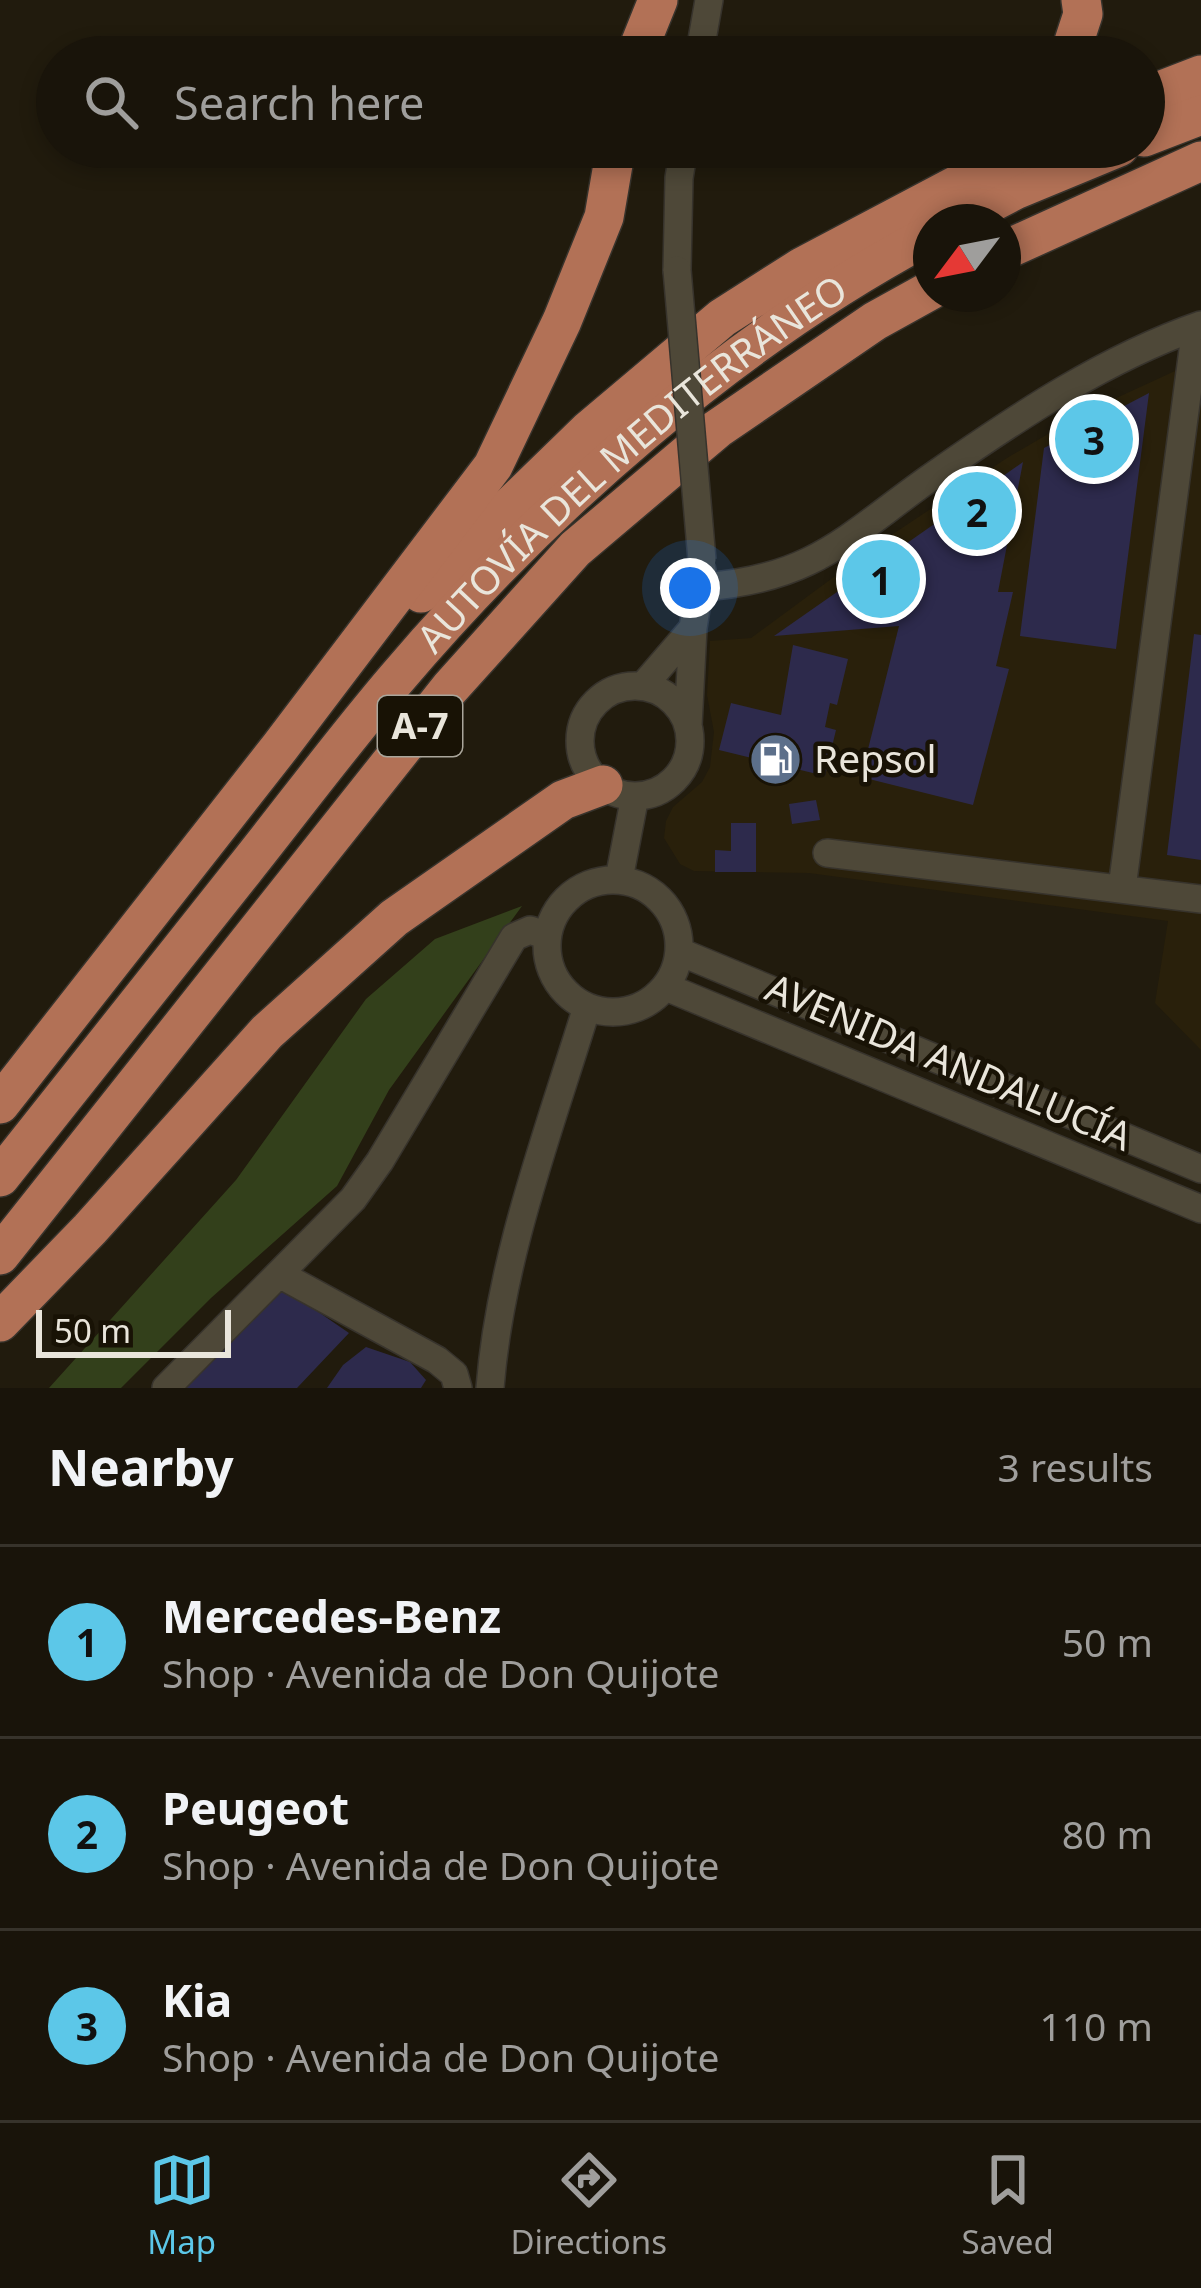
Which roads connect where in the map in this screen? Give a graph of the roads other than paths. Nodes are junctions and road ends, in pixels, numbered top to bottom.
1 (658, 0) edge
2 (709, 0) edge
3 (1081, 0) edge
4 (643, 36) edge
5 (702, 36) edge
6 (1076, 36) edge
7 (1201, 75) edge
8 (1165, 89) edge
9 (1201, 115) edge
10 (1165, 129) edge
11 (1201, 161) edge
12 (612, 168) edge
13 (681, 168) edge
14 (951, 168) edge
15 (988, 168) edge
16 (1069, 168) edge
17 (989, 204) edge
18 (913, 243) edge
19 (1021, 243) edge
20 (802, 267) junction
21 (913, 300) edge
22 (1198, 326) edge
23 (702, 574) junction
24 (693, 628) junction
25 (643, 686) junction
26 (688, 726) junction
27 (280, 747) junction
28 (619, 791) junction
29 (827, 853) dead end
30 (619, 879) junction
31 (1121, 888) junction
32 (1201, 899) edge
33 (547, 936) junction
34 (680, 952) junction
35 (666, 987) junction
36 (587, 1007) junction
37 (0, 1104) edge
38 (1201, 1169) edge
39 (0, 1177) edge
40 (1201, 1209) edge
41 (0, 1256) edge
42 (279, 1274) junction
43 (0, 1322) edge
44 (166, 1388) edge
45 (458, 1388) edge
46 (490, 1388) edge

1 - 4 highway
2 - 5 street
3 - 6 highway
7 - 8 highway
9 - 10 highway
11 - 19 highway
12 - 27 highway
13 - 23 street, bridge
14 - 20 highway
15 - 20 highway
16 - 17 highway
18 - 39 highway, AUTOVÍA DEL MEDITERRÁNEO / A-7
20 - 27 highway
21 - 41 highway, AUTOVÍA DEL MEDITERRÁNEO / A-7
22 - 23 street
22 - 31 street
23 - 24 street
24 - 25 street
24 - 26 street
25 - 26 street
25 - 28 street
26 - 28 street
27 - 37 highway
28 - 30 street
28 - 43 highway
29 - 31 street
30 - 33 street
30 - 34 street
31 - 32 street
33 - 36 street
33 - 42 street
34 - 35 street
34 - 38 street, AVENIDA ANDALUCÍA
35 - 36 street
35 - 40 street, AVENIDA ANDALUCÍA
36 - 46 street
42 - 44 street
42 - 45 street

